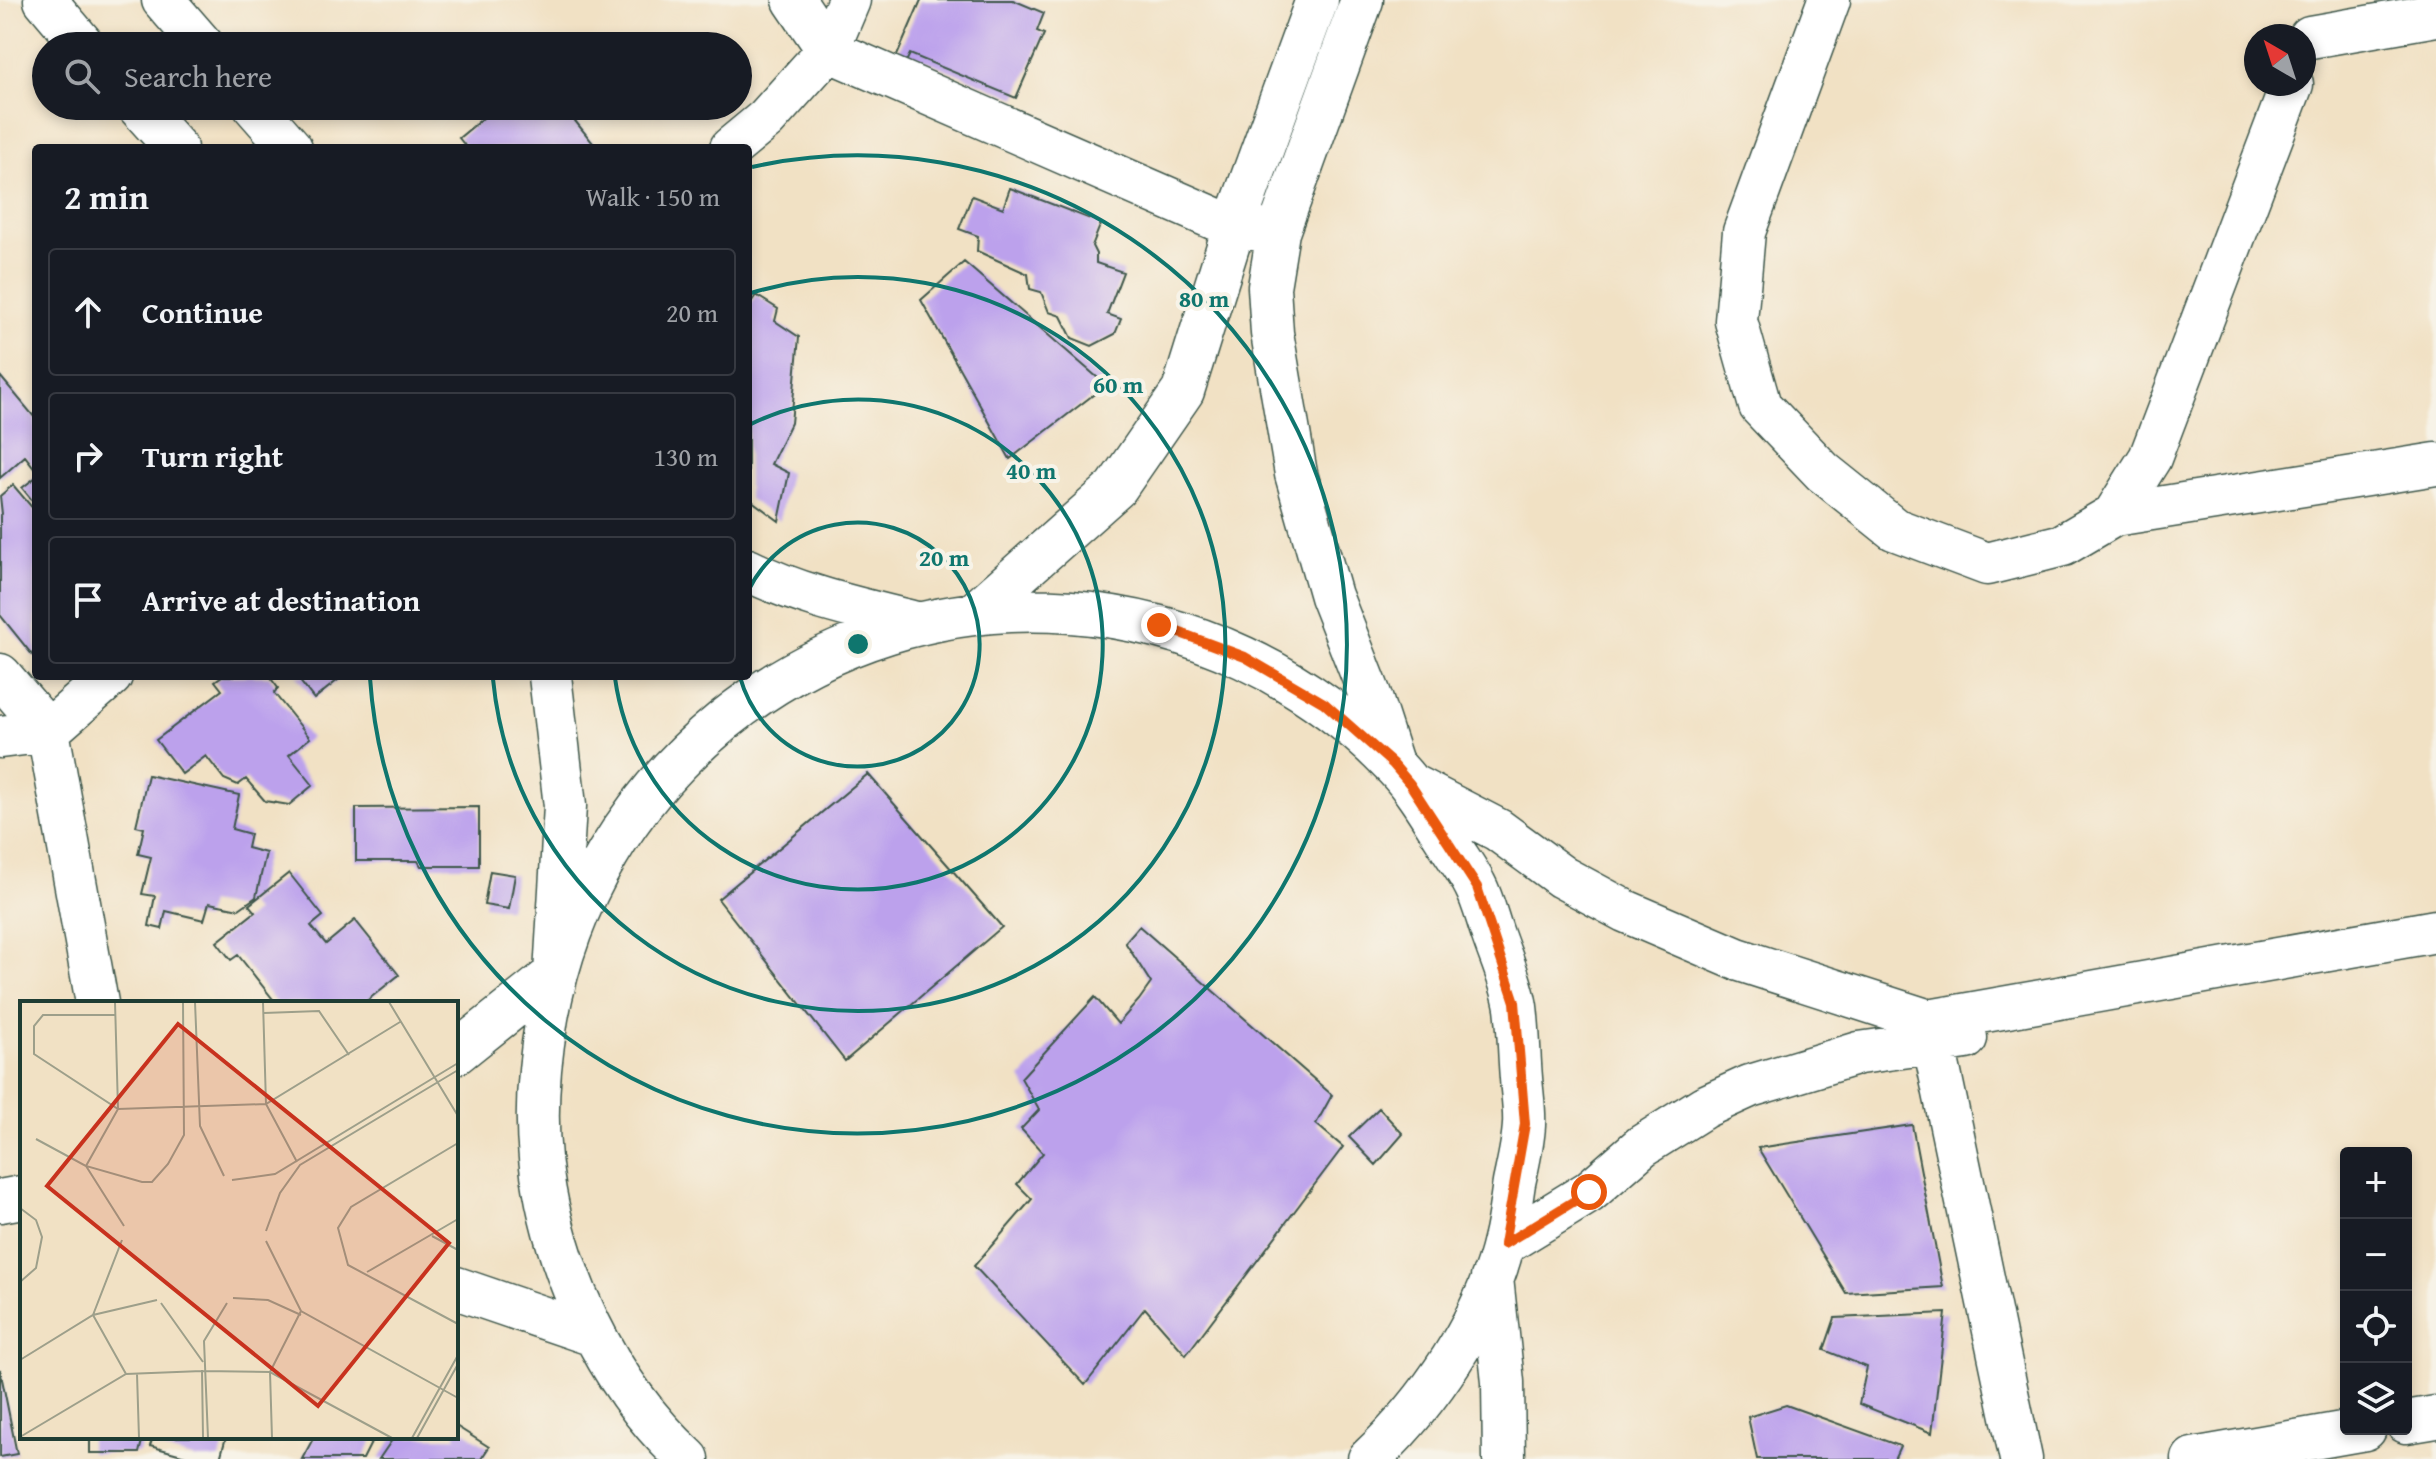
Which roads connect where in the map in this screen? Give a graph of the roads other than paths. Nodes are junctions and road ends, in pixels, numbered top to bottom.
1 (45, 0) edge
2 (163, 0) edge
3 (794, 0) edge
4 (849, 0) edge
5 (1317, 0) edge
6 (1362, 0) edge
7 (1829, 0) edge
8 (2436, 15) edge
9 (2316, 30) edge
10 (72, 32) edge
11 (191, 32) edge
12 (828, 50) junction
13 (2287, 96) edge
14 (151, 120) edge
15 (266, 120) edge
16 (172, 144) edge
17 (287, 144) edge
18 (736, 144) edge
19 (1234, 227) junction
20 (1278, 232) junction
21 (2436, 464) edge
22 (2114, 515) junction
23 (752, 572) edge
24 (976, 612) junction
25 (916, 623) junction
26 (0, 675) edge
27 (106, 680) edge
28 (550, 680) edge
29 (48, 731) junction
30 (0, 737) edge
31 (1402, 774) junction
32 (2436, 931) edge
33 (2436, 957) edge
34 (555, 974) junction
35 (97, 1001) edge
36 (1931, 1032) junction
37 (458, 1051) edge
38 (20, 1197) edge
39 (0, 1201) edge
40 (1498, 1261) junction
41 (458, 1289) edge
42 (594, 1335) junction
43 (638, 1403) junction
44 (2436, 1417) edge
45 (2412, 1421) edge
46 (2340, 1433) edge
47 (656, 1459) edge
48 (688, 1459) edge
49 (1369, 1459) edge
50 (1504, 1459) edge
51 (2021, 1459) edge
52 (2193, 1459) edge

1 - 10 street
2 - 11 street
3 - 12 street
4 - 12 street
5 - 19 street
6 - 20 street
7 - 22 street
8 - 9 street
12 - 18 street
12 - 19 street
13 - 22 street
14 - 16 street
15 - 17 street
19 - 20 street
19 - 24 street
20 - 31 street
21 - 22 street
23 - 25 street
24 - 25 street
24 - 31 street
25 - 34 street
26 - 29 street
27 - 29 street
28 - 34 street
29 - 30 street
29 - 35 street
31 - 36 street
31 - 40 street
32 - 36 street
33 - 36 street
34 - 37 street
34 - 42 street
36 - 40 street
36 - 51 street
38 - 39 street
40 - 49 street
40 - 50 street
41 - 42 street
42 - 43 street
43 - 47 street
43 - 48 street
44 - 45 street
46 - 52 street

